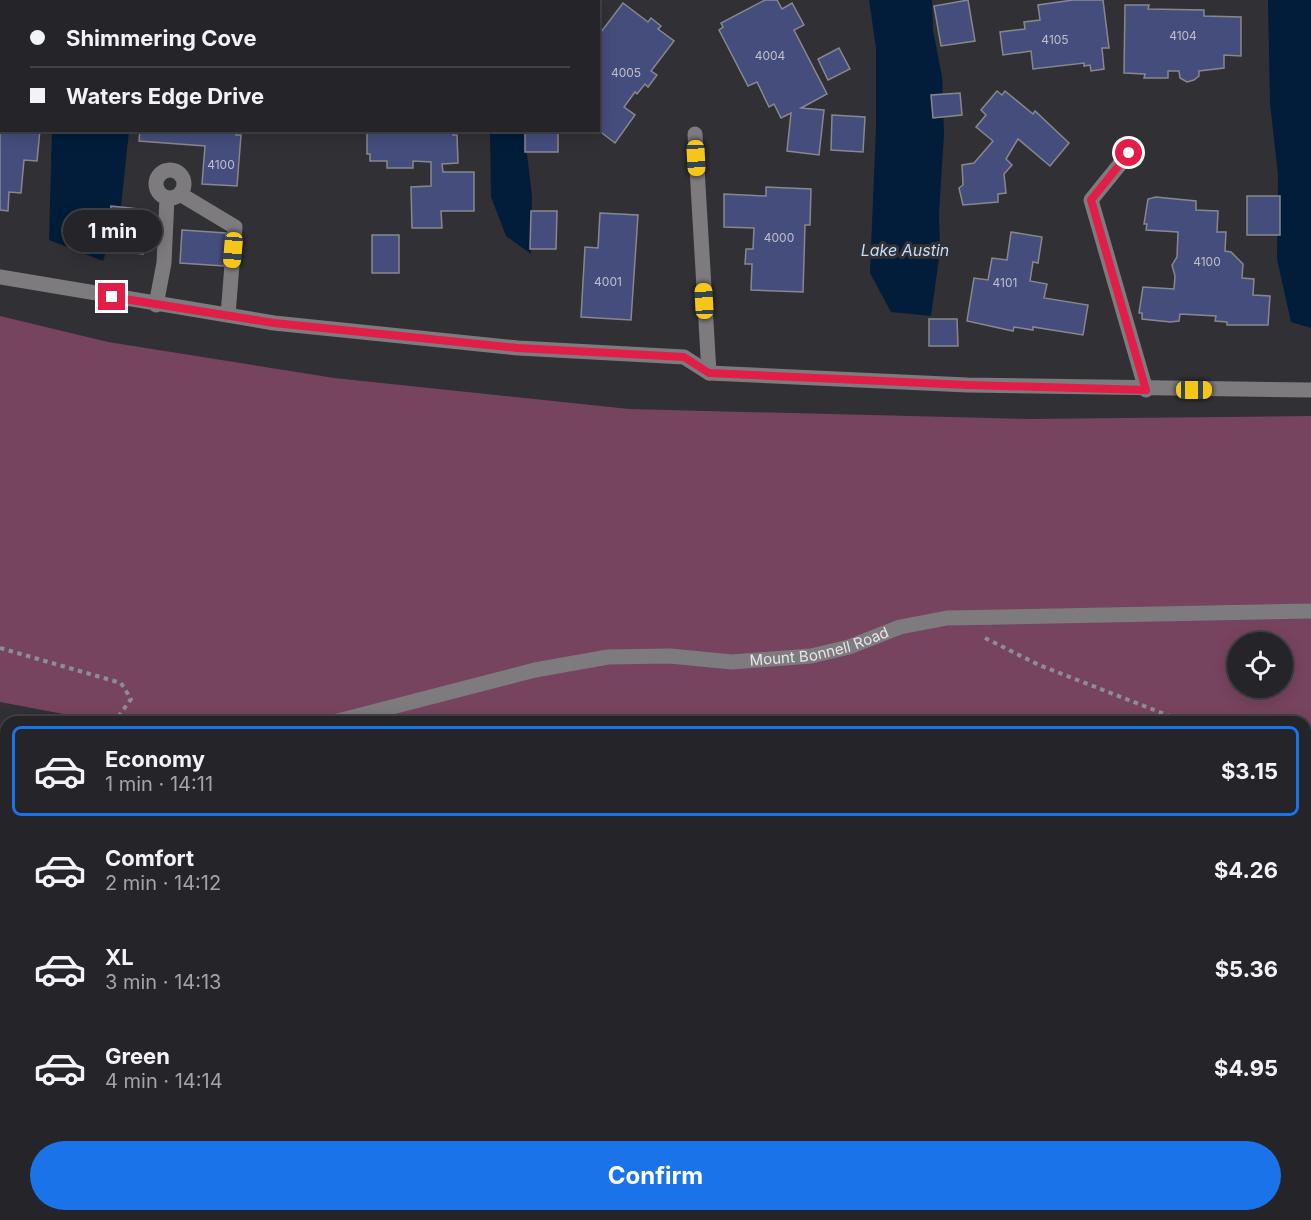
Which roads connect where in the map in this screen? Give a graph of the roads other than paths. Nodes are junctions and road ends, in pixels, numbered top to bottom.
1 (695, 134) dead end
2 (1129, 153) dead end
3 (0, 277) edge
4 (156, 305) junction
5 (228, 315) junction
6 (709, 373) junction
7 (1146, 390) junction
8 (1311, 390) edge
9 (1311, 611) edge
10 (356, 716) edge

1 - 6 street
2 - 7 street
3 - 4 street
4 - 5 street
4 - 5 street
5 - 6 street
6 - 7 street
7 - 8 street
9 - 10 street, Mount Bonnell Road

